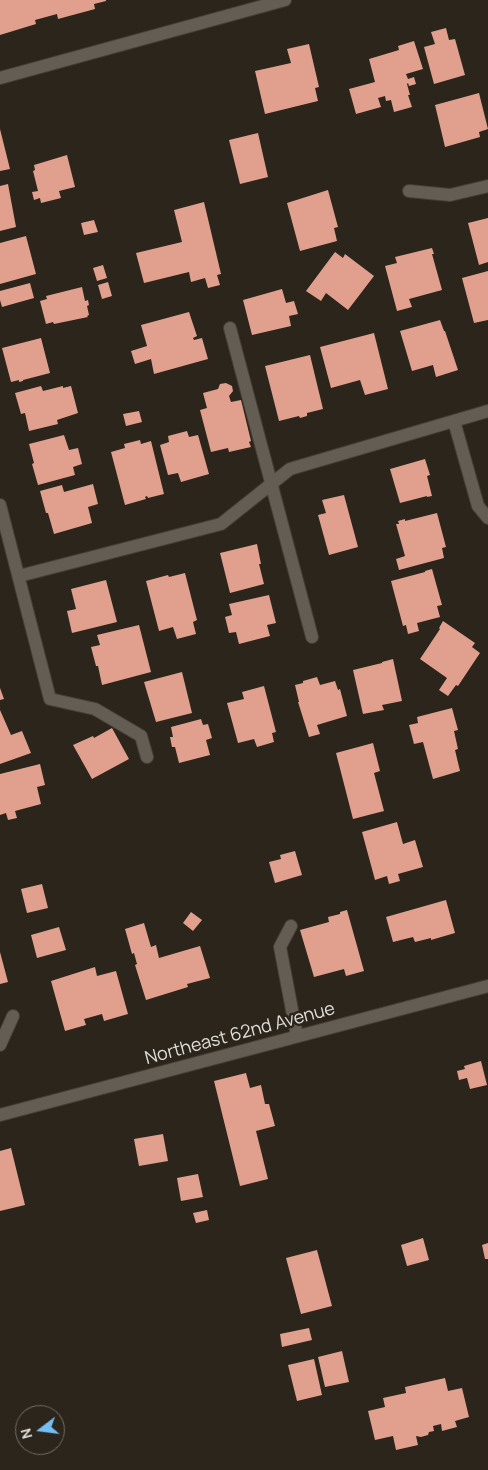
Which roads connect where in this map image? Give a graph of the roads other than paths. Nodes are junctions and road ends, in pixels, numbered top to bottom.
1 (285, 0) edge
2 (0, 78) edge
3 (488, 186) edge
4 (410, 191) dead end
5 (230, 328) dead end
6 (488, 411) edge
7 (454, 421) junction
8 (271, 484) junction
9 (0, 505) edge
10 (488, 518) edge
11 (19, 576) junction
12 (312, 637) dead end
13 (148, 757) dead end
14 (291, 926) dead end
15 (488, 986) edge
16 (13, 1016) dead end
17 (297, 1036) junction
18 (0, 1045) edge
19 (0, 1115) edge

1 - 2 street
3 - 4 street
5 - 8 street
6 - 7 street
7 - 8 street
7 - 10 street
8 - 11 street
8 - 12 street
9 - 11 street
11 - 13 street
14 - 17 street
15 - 17 street, Northeast 62nd Avenue
16 - 18 street
17 - 19 street, Northeast 62nd Avenue

